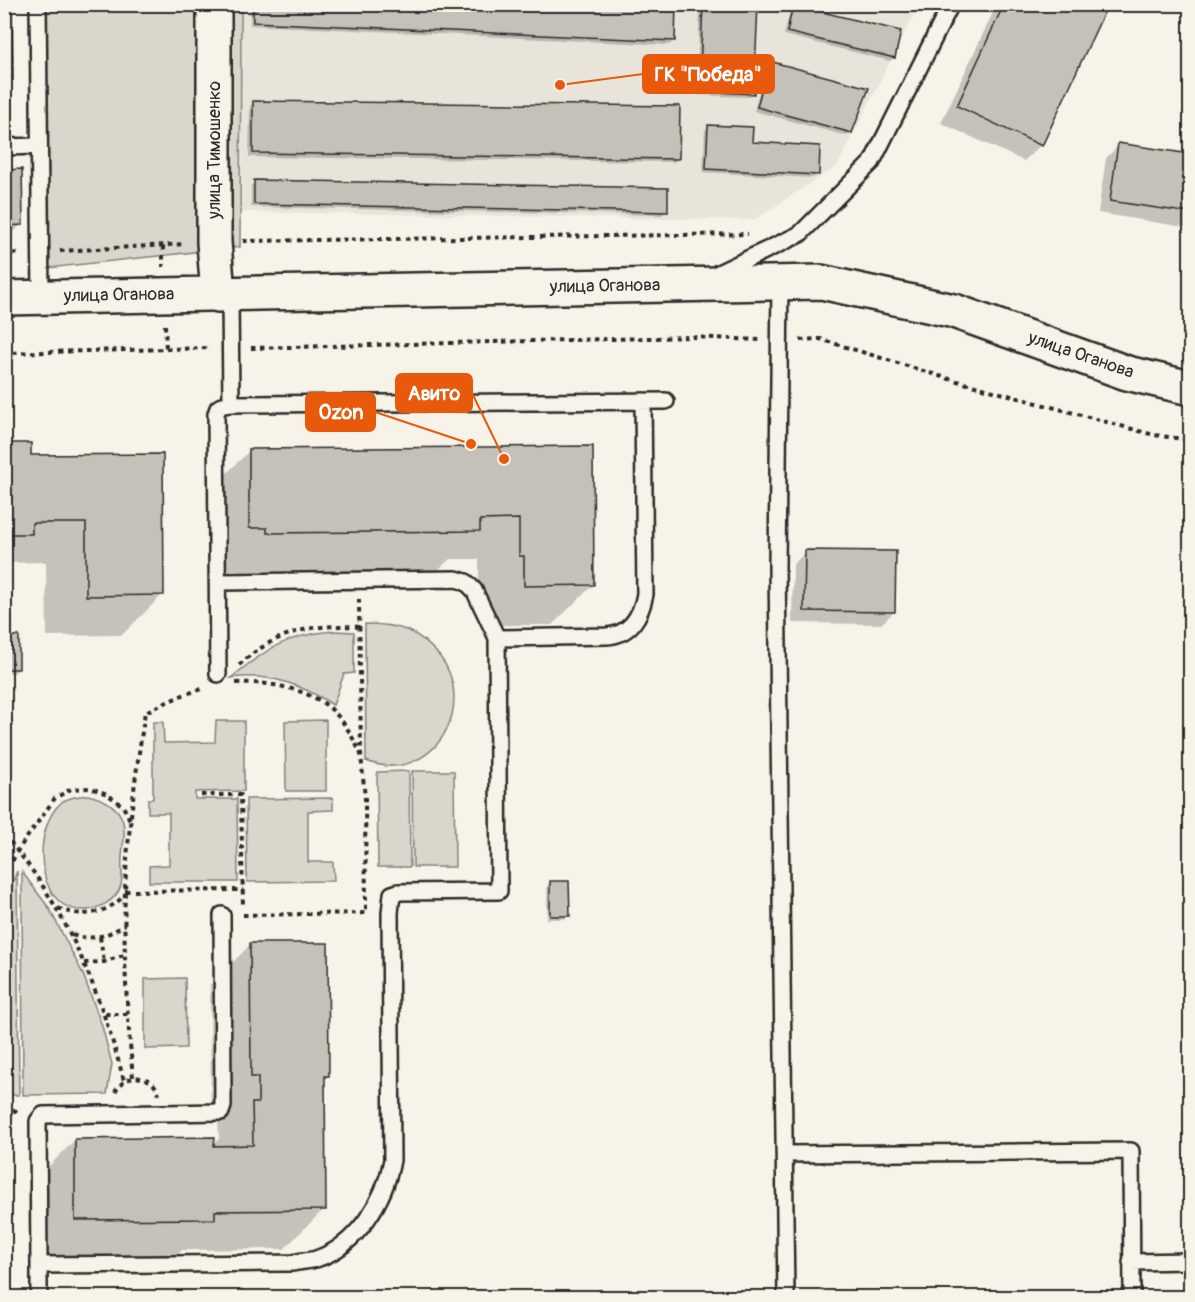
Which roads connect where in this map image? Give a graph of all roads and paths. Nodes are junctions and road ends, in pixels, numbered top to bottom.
1 (38, 4) edge
2 (214, 4) edge
3 (951, 4) edge
4 (39, 146) junction
5 (4, 147) edge
6 (752, 234) dead end
7 (214, 242) junction
8 (40, 252) junction
9 (4, 254) edge
10 (780, 282) junction
11 (695, 284) junction
12 (224, 295) junction
13 (41, 297) junction
14 (4, 298) edge
15 (778, 341) junction
16 (231, 348) junction
17 (4, 353) edge
18 (1191, 388) edge
19 (643, 400) junction
20 (666, 401) dead end
21 (231, 405) junction
22 (1191, 440) edge
23 (359, 580) junction
24 (218, 582) junction
25 (360, 627) junction
26 (497, 638) junction
27 (236, 667) dead end
28 (218, 674) dead end
29 (234, 683) dead end
30 (209, 687) dead end
31 (361, 754) junction
32 (201, 795) dead end
33 (130, 820) junction
34 (4, 835) edge
35 (18, 850) junction
36 (4, 877) edge
37 (243, 890) junction
38 (125, 893) junction
39 (56, 907) junction
40 (390, 913) junction
41 (366, 914) junction
42 (222, 915) joint
43 (243, 915) junction
44 (125, 924) junction
45 (71, 935) junction
46 (100, 937) junction
47 (125, 954) junction
48 (104, 962) junction
49 (84, 963) junction
50 (105, 1014) junction
51 (128, 1014) junction
52 (133, 1077) dead end
53 (124, 1081) dead end
54 (785, 1154) junction
55 (1191, 1261) edge
56 (1131, 1262) junction
57 (39, 1265) junction
58 (39, 1298) edge
59 (786, 1298) edge
60 (1131, 1298) edge

1 - 4 lane
2 - 7 main road, улица Тимошенко
3 - 11 lane
4 - 5 lane
4 - 8 lane
6 - 7 path
7 - 8 path
7 - 12 main road, улица Тимошенко
8 - 9 path
8 - 13 lane
10 - 11 main road, улица Оганова
10 - 15 lane
10 - 18 main road, улица Оганова
11 - 12 main road, улица Оганова
12 - 13 main road, улица Оганова
12 - 16 lane
13 - 14 main road, улица Оганова
15 - 16 path
15 - 22 path
15 - 54 lane
16 - 17 path
16 - 21 lane
19 - 20 lane
19 - 21 lane
19 - 26 lane
21 - 24 lane
23 - 24 lane
23 - 25 path
23 - 26 lane
24 - 28 lane
25 - 27 path
25 - 31 path
26 - 40 lane
29 - 31 path
30 - 33 path
31 - 41 path
32 - 37 path
33 - 35 path
33 - 38 path
34 - 35 path
35 - 36 path
35 - 39 path
37 - 38 path
37 - 43 path
38 - 39 path
38 - 44 path
39 - 45 path
40 - 41 path
40 - 57 lane
41 - 43 path
42 - 43 path
42 - 57 lane
44 - 46 path
44 - 47 path
45 - 46 path
45 - 49 path
46 - 48 path
47 - 48 path
47 - 51 path
48 - 49 path
49 - 50 path
50 - 51 path
50 - 53 path
51 - 52 path
54 - 56 lane
54 - 59 lane
55 - 56 lane
56 - 60 lane
57 - 58 lane

